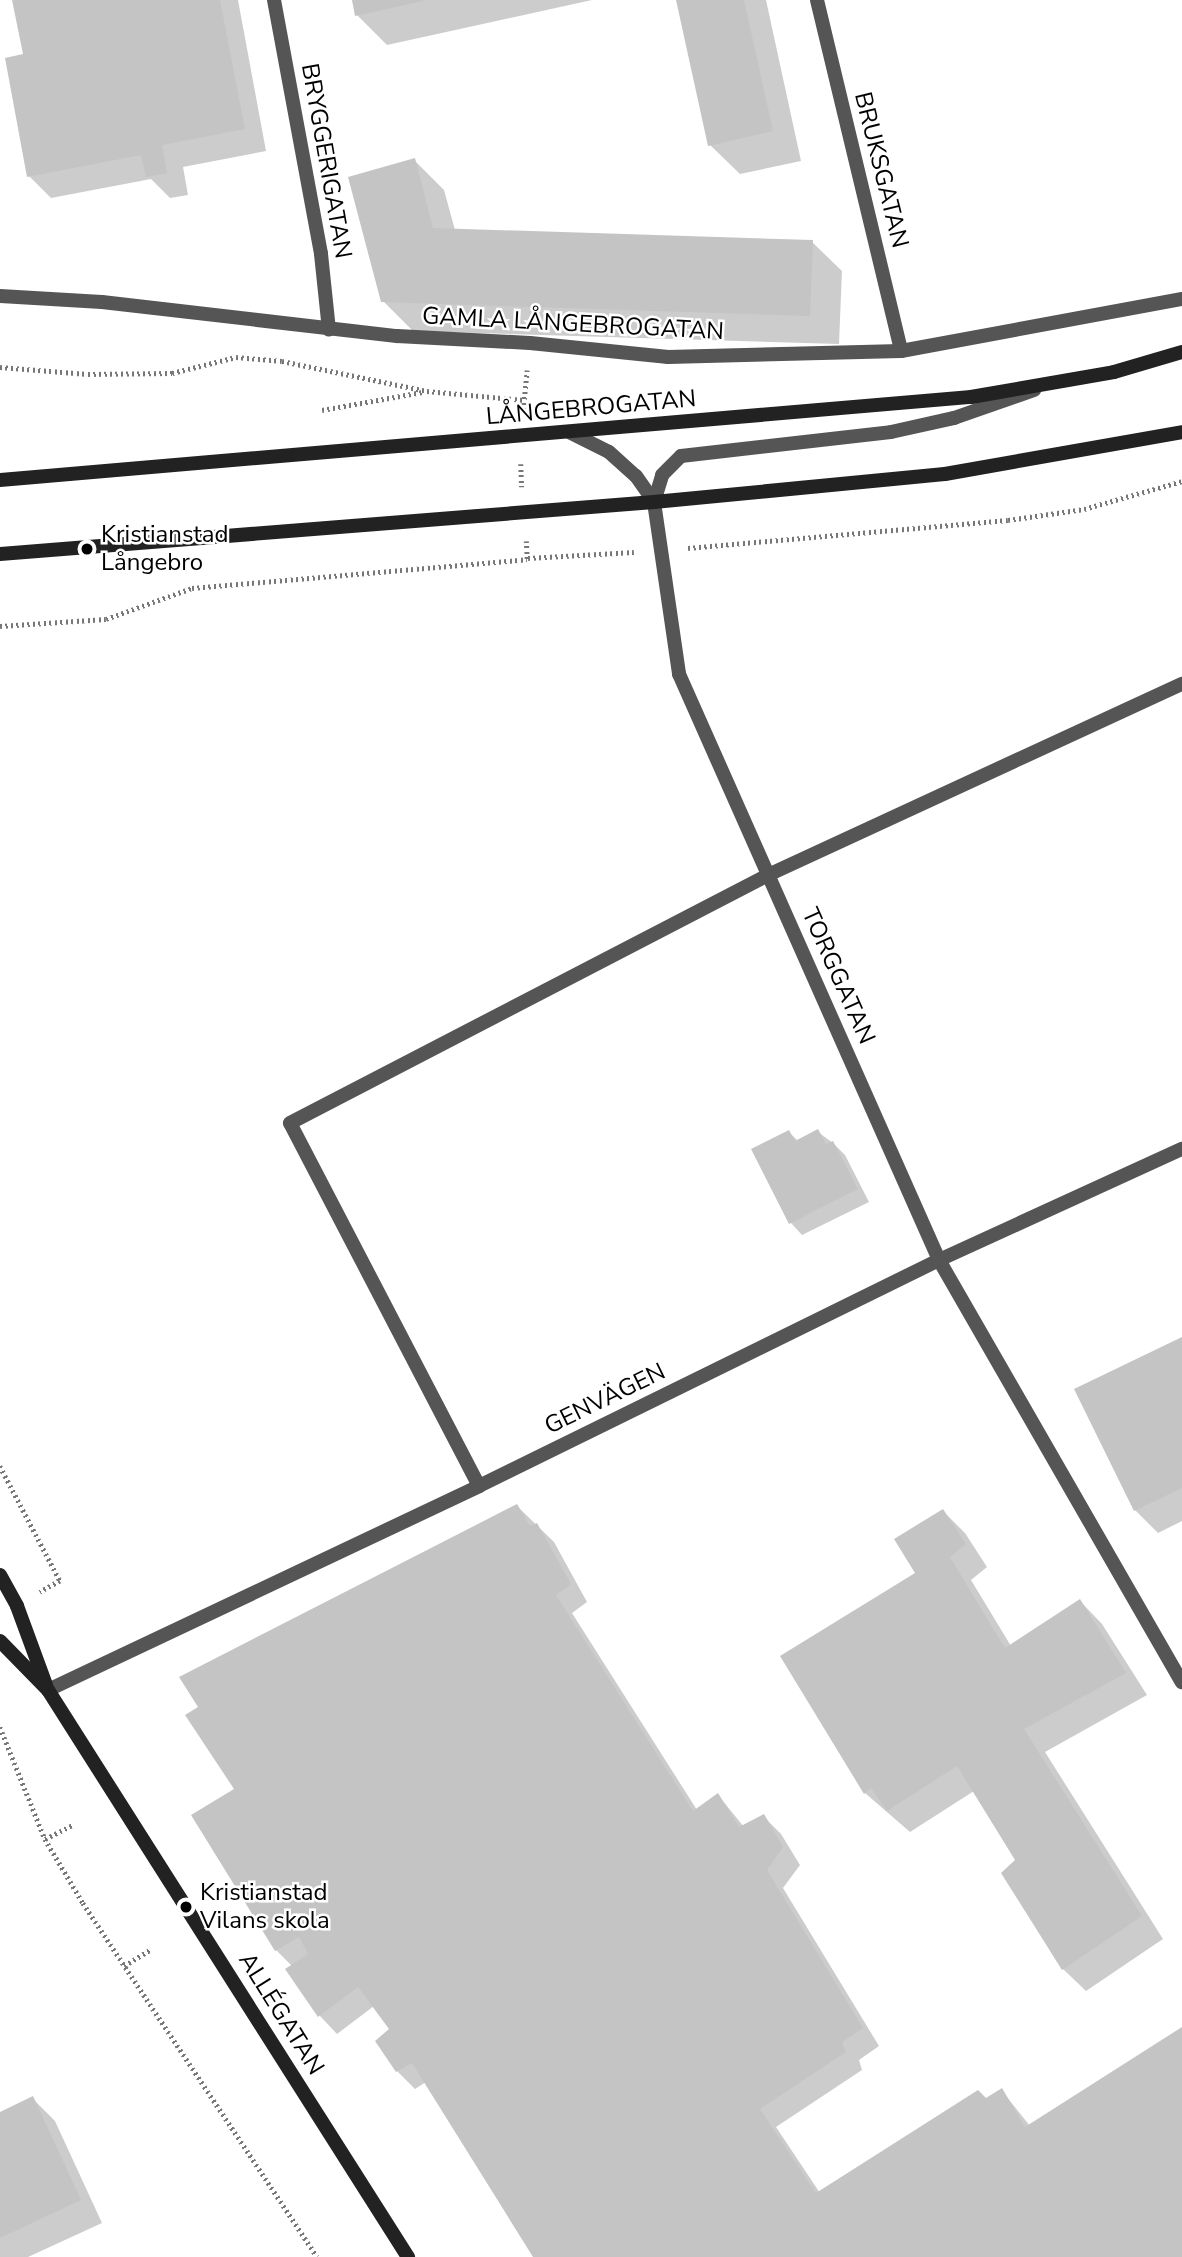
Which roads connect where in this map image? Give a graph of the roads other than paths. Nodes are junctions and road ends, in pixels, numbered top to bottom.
1 (274, 0) edge
2 (817, 0) edge
3 (0, 296) edge
4 (1182, 299) edge
5 (328, 330) junction
6 (901, 351) junction
7 (1182, 352) edge
8 (1048, 385) junction
9 (1182, 432) edge
10 (571, 433) junction
11 (0, 480) edge
12 (654, 502) junction
13 (0, 554) edge
14 (1182, 684) edge
15 (768, 875) junction
16 (1182, 1149) edge
17 (939, 1260) junction
18 (479, 1486) junction
19 (0, 1575) edge
20 (0, 1641) edge
21 (1182, 1682) edge
22 (48, 1689) junction
23 (408, 2257) edge

1 - 5 street, BRYGGERIGATAN
2 - 6 street, BRUKSGATAN
3 - 5 street, GAMLA LÅNGEBROGATAN
4 - 6 street, GAMLA LÅNGEBROGATAN
5 - 6 street, GAMLA LÅNGEBROGATAN
7 - 8 main road, LÅNGEBROGATAN
8 - 10 main road, LÅNGEBROGATAN
8 - 12 street
9 - 12 main road
10 - 11 main road, LÅNGEBROGATAN
10 - 12 street
12 - 13 main road
12 - 15 street, TORGGATAN
14 - 15 street
15 - 17 street, TORGGATAN
15 - 18 street
16 - 17 street, GENVÄGEN
17 - 18 street, GENVÄGEN
17 - 21 street, TORGGATAN
18 - 22 street, GENVÄGEN
19 - 22 main road, ALLÉGATAN
20 - 22 main road, ALLÉGATAN
22 - 23 main road, ALLÉGATAN

